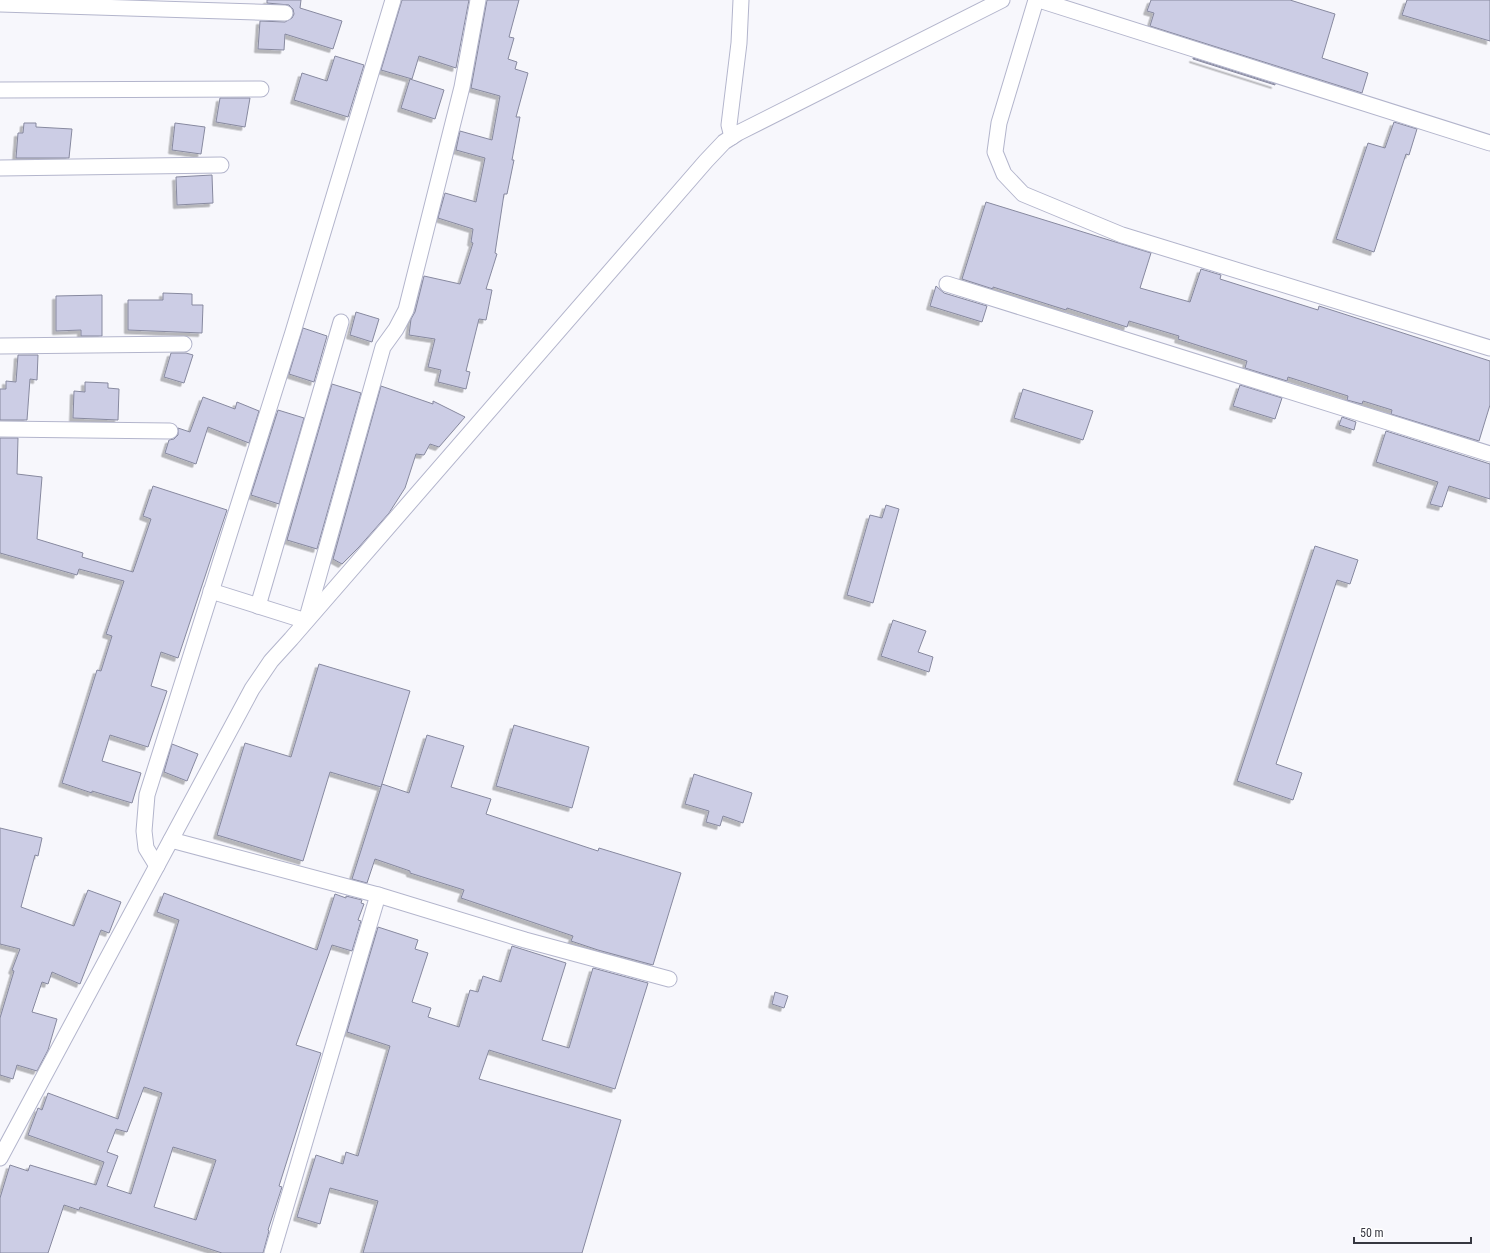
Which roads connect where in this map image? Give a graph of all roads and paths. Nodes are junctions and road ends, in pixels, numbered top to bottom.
1 (393, 0) edge
2 (478, 0) edge
3 (740, 0) edge
4 (1002, 0) edge
5 (1036, 0) edge
6 (1039, 0) edge
7 (0, 4) edge
8 (286, 13) dead end
9 (261, 89) dead end
10 (0, 90) edge
11 (732, 137) junction
12 (1490, 143) edge
13 (221, 165) dead end
14 (0, 168) edge
15 (947, 284) dead end
16 (342, 322) dead end
17 (184, 344) dead end
18 (0, 346) edge
19 (1490, 348) edge
20 (0, 429) edge
21 (170, 431) dead end
22 (1490, 454) edge
23 (211, 591) junction
24 (258, 606) junction
25 (306, 621) junction
26 (171, 840) junction
27 (157, 866) junction
28 (378, 895) junction
29 (669, 979) dead end
30 (0, 1158) edge
31 (272, 1253) edge

1 - 23 street
2 - 25 street
3 - 11 street
4 - 11 street
5 - 19 street
6 - 12 street
7 - 8 street
9 - 10 street
11 - 25 street
13 - 14 street
15 - 22 street
16 - 24 street
17 - 18 street
20 - 21 street
23 - 24 street
23 - 27 street
24 - 25 street
25 - 26 street
26 - 27 street
26 - 28 street
27 - 30 street
28 - 29 street
28 - 31 street

